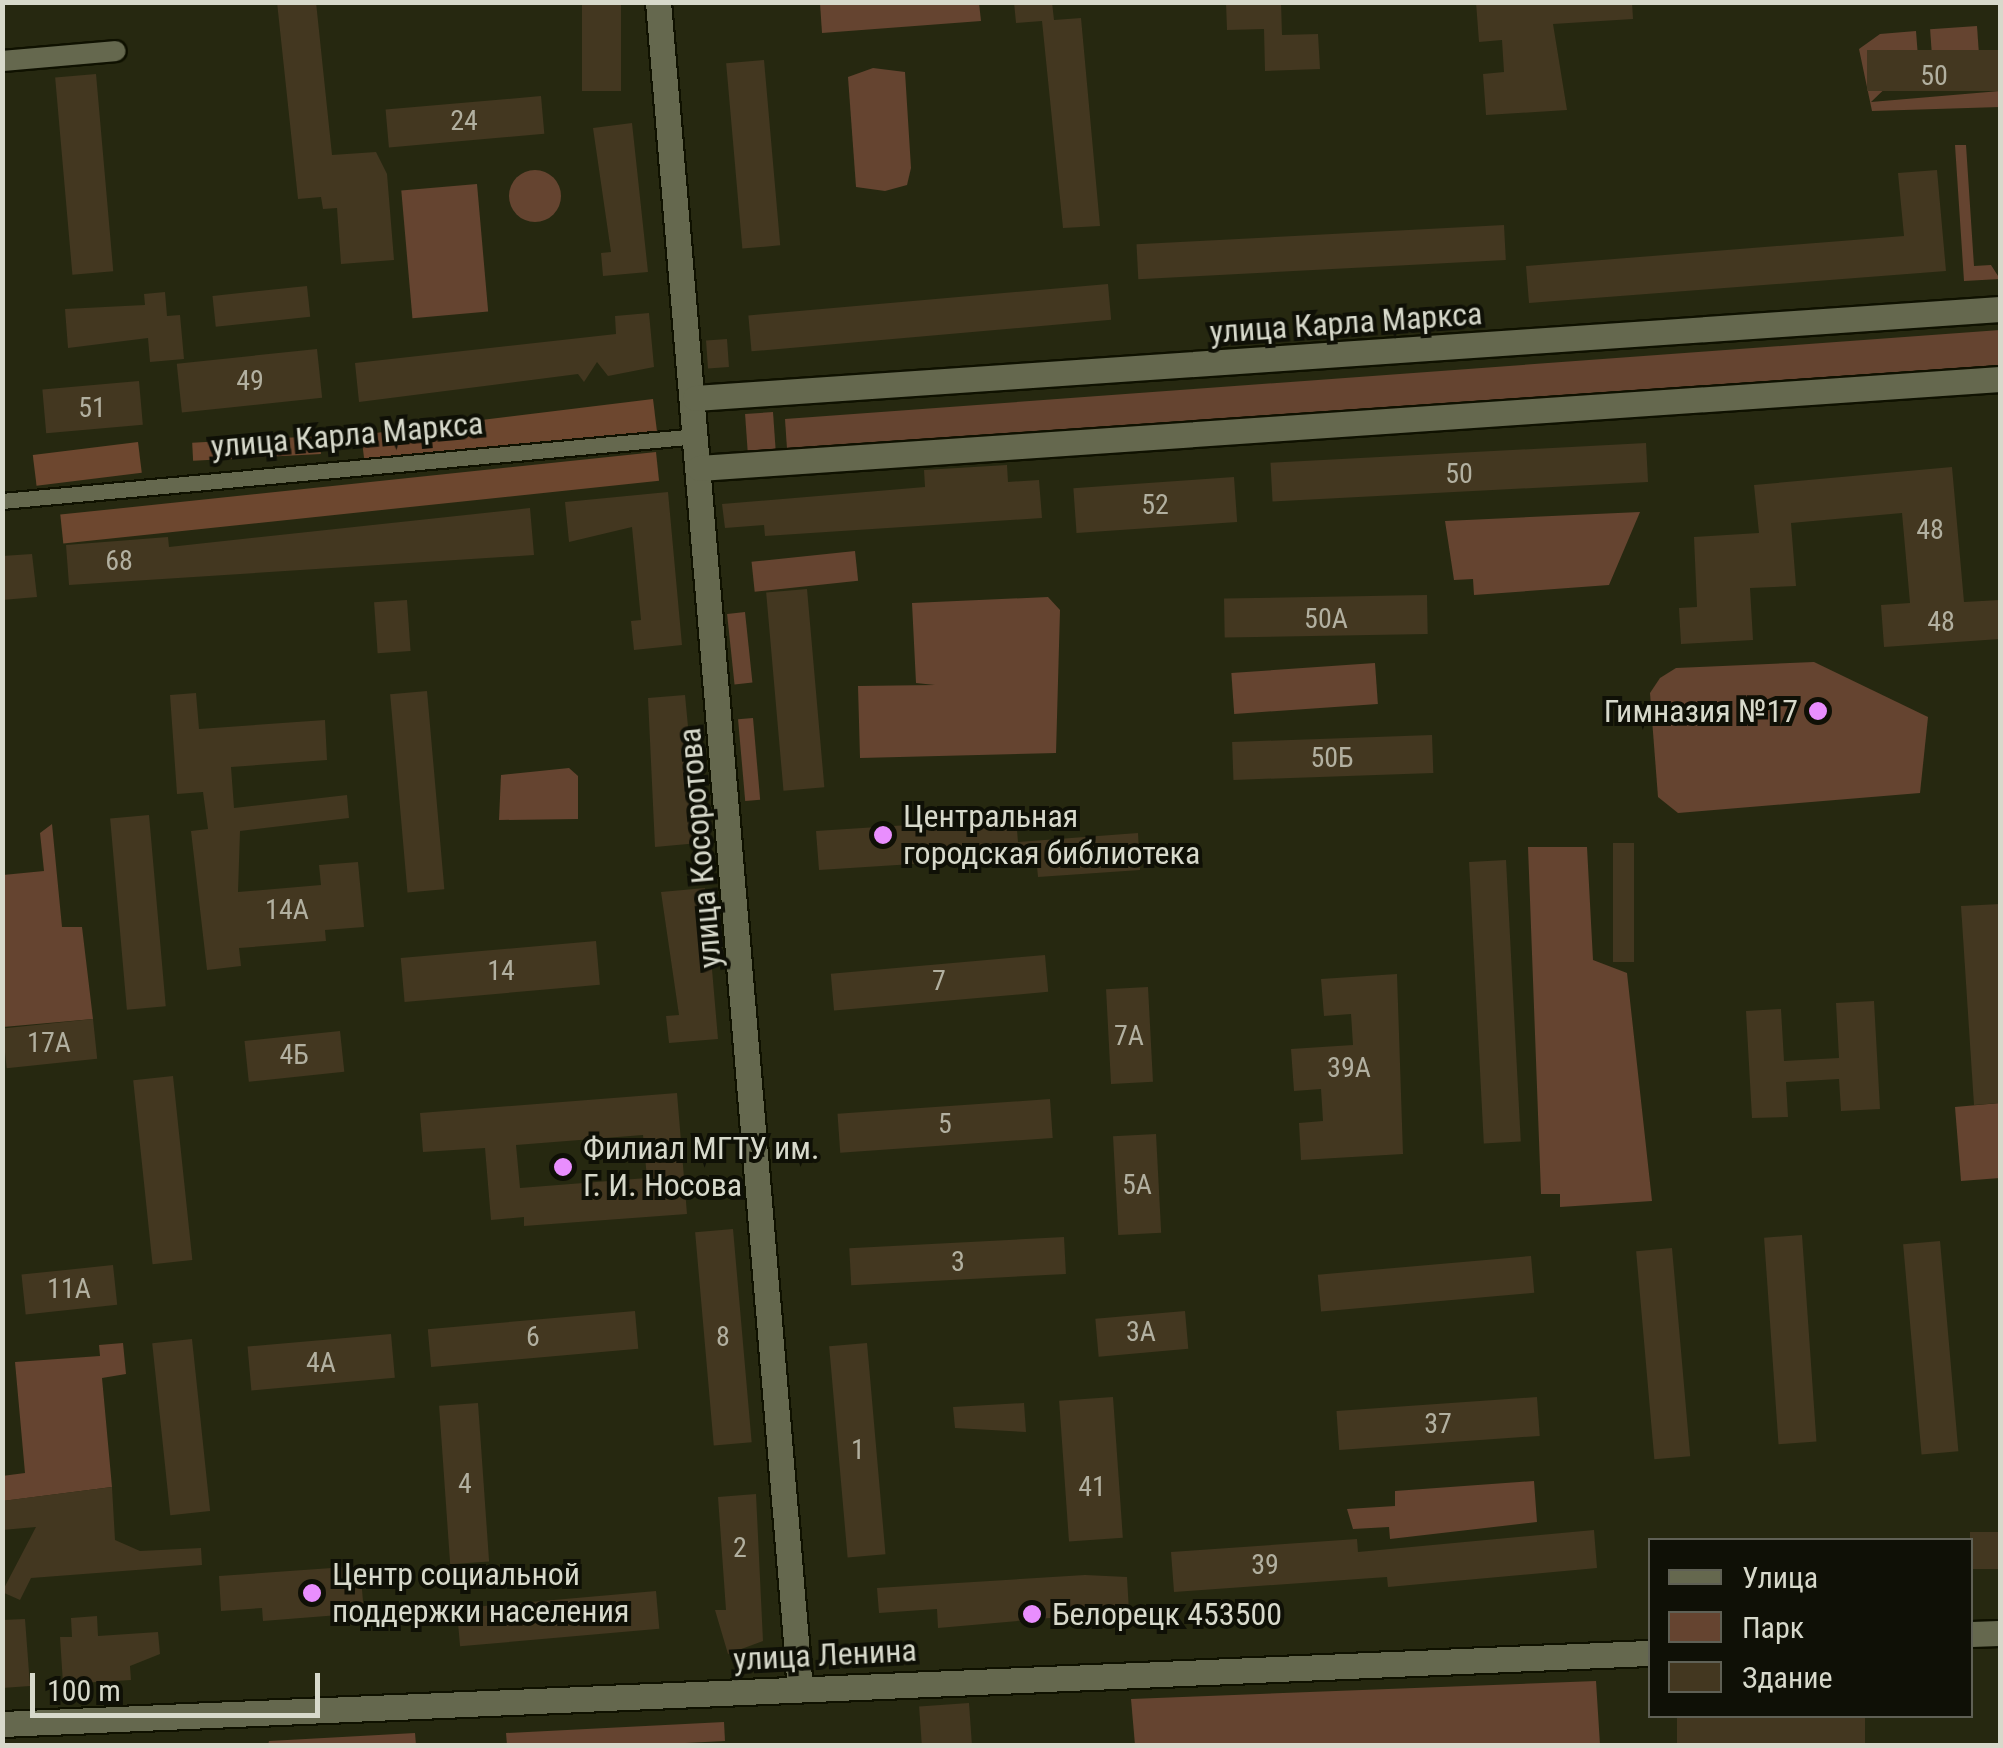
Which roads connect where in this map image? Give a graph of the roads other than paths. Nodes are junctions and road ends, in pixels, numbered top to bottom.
1 (658, 2) edge
2 (116, 51) dead end
3 (2, 62) edge
4 (2000, 309) edge
5 (2000, 379) edge
6 (695, 398) junction
7 (697, 436) junction
8 (699, 468) junction
9 (2, 501) edge
10 (2000, 1632) edge
11 (1973, 1634) edge
12 (1648, 1653) edge
13 (800, 1688) junction
14 (2, 1724) edge

1 - 6 street, улица Косоротова
2 - 3 street
4 - 6 street, улица Карла Маркса
5 - 8 street
6 - 7 street, улица Косоротова
7 - 8 street, улица Косоротова
7 - 9 street, улица Карла Маркса
8 - 13 street, улица Косоротова
10 - 11 street
12 - 13 street, улица Ленина
13 - 14 street, улица Ленина

